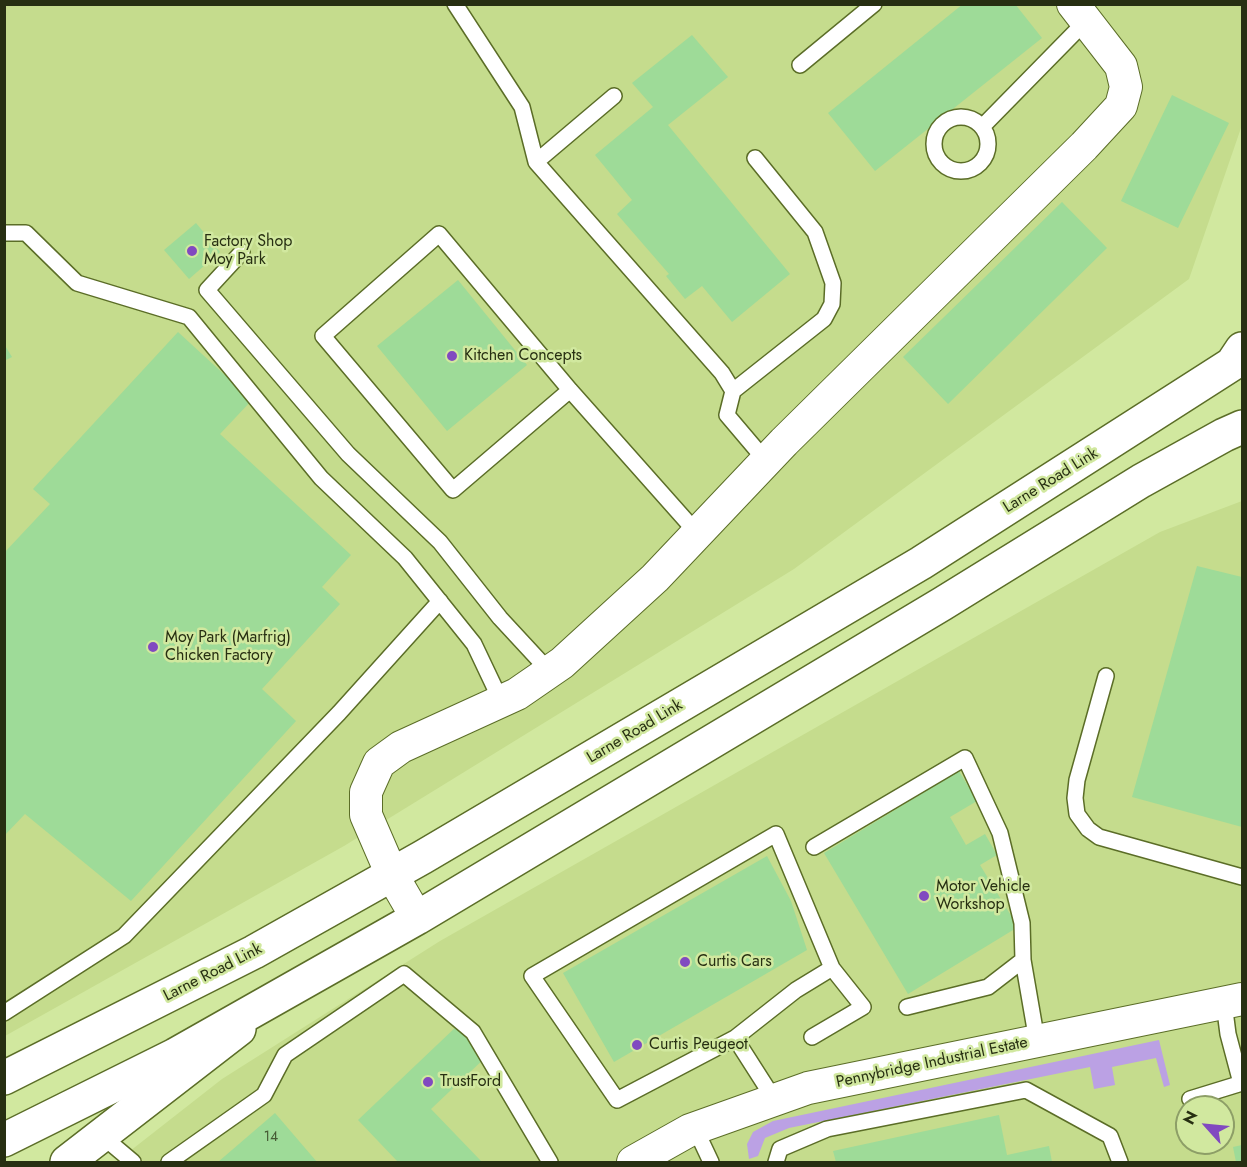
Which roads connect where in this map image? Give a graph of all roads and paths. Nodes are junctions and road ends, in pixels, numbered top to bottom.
1 (455, 4) edge
2 (874, 4) edge
3 (1079, 13) edge
4 (800, 65) dead end
5 (614, 96) dead end
6 (982, 127) dead end
7 (755, 159) dead end
8 (536, 162) junction
9 (4, 233) edge
10 (242, 252) dead end
11 (1242, 349) edge
12 (570, 390) junction
13 (734, 391) junction
14 (1242, 427) edge
15 (766, 461) junction
16 (697, 533) junction
17 (440, 601) junction
18 (550, 672) junction
19 (1106, 676) dead end
20 (501, 701) junction
21 (814, 847) dead end
22 (392, 875) junction
23 (1242, 877) edge
24 (417, 918) junction
25 (1023, 960) junction
26 (832, 968) junction
27 (282, 994) junction
28 (1233, 1001) edge
29 (907, 1007) dead end
30 (4, 1013) edge
31 (812, 1037) dead end
32 (735, 1038) junction
33 (1037, 1041) junction
34 (4, 1078) edge
35 (1242, 1083) edge
36 (1203, 1095) edge
37 (774, 1099) junction
38 (695, 1128) junction
39 (101, 1135) junction
40 (4, 1140) edge
41 (68, 1162) edge
42 (133, 1162) edge
43 (170, 1162) edge
44 (550, 1162) edge
45 (633, 1162) edge
46 (711, 1162) edge
47 (776, 1162) edge
48 (1120, 1162) edge

1 - 8 lane
2 - 4 lane
3 - 6 lane
3 - 15 street
5 - 8 lane
7 - 13 lane
8 - 13 lane
9 - 17 lane
10 - 18 lane
11 - 22 main road, Larne Road Link
12 - 12 lane
12 - 16 lane
13 - 15 lane
14 - 24 main road
15 - 16 street
16 - 18 street
17 - 20 lane
17 - 30 lane
18 - 20 street
19 - 23 lane
20 - 22 street
21 - 25 lane
22 - 24 street
22 - 34 main road, Larne Road Link
24 - 27 main road
25 - 29 lane
25 - 33 lane
26 - 31 lane
26 - 32 lane
26 - 32 lane
27 - 39 main road
27 - 40 main road
28 - 33 street, Pennybridge Industrial Estate
28 - 35 lane
32 - 37 lane
33 - 37 street, Pennybridge Industrial Estate
35 - 36 lane
37 - 38 street, Pennybridge Industrial Estate
38 - 45 street, Pennybridge Industrial Estate
38 - 46 lane
39 - 41 main road
39 - 42 lane
43 - 44 lane
47 - 48 lane

